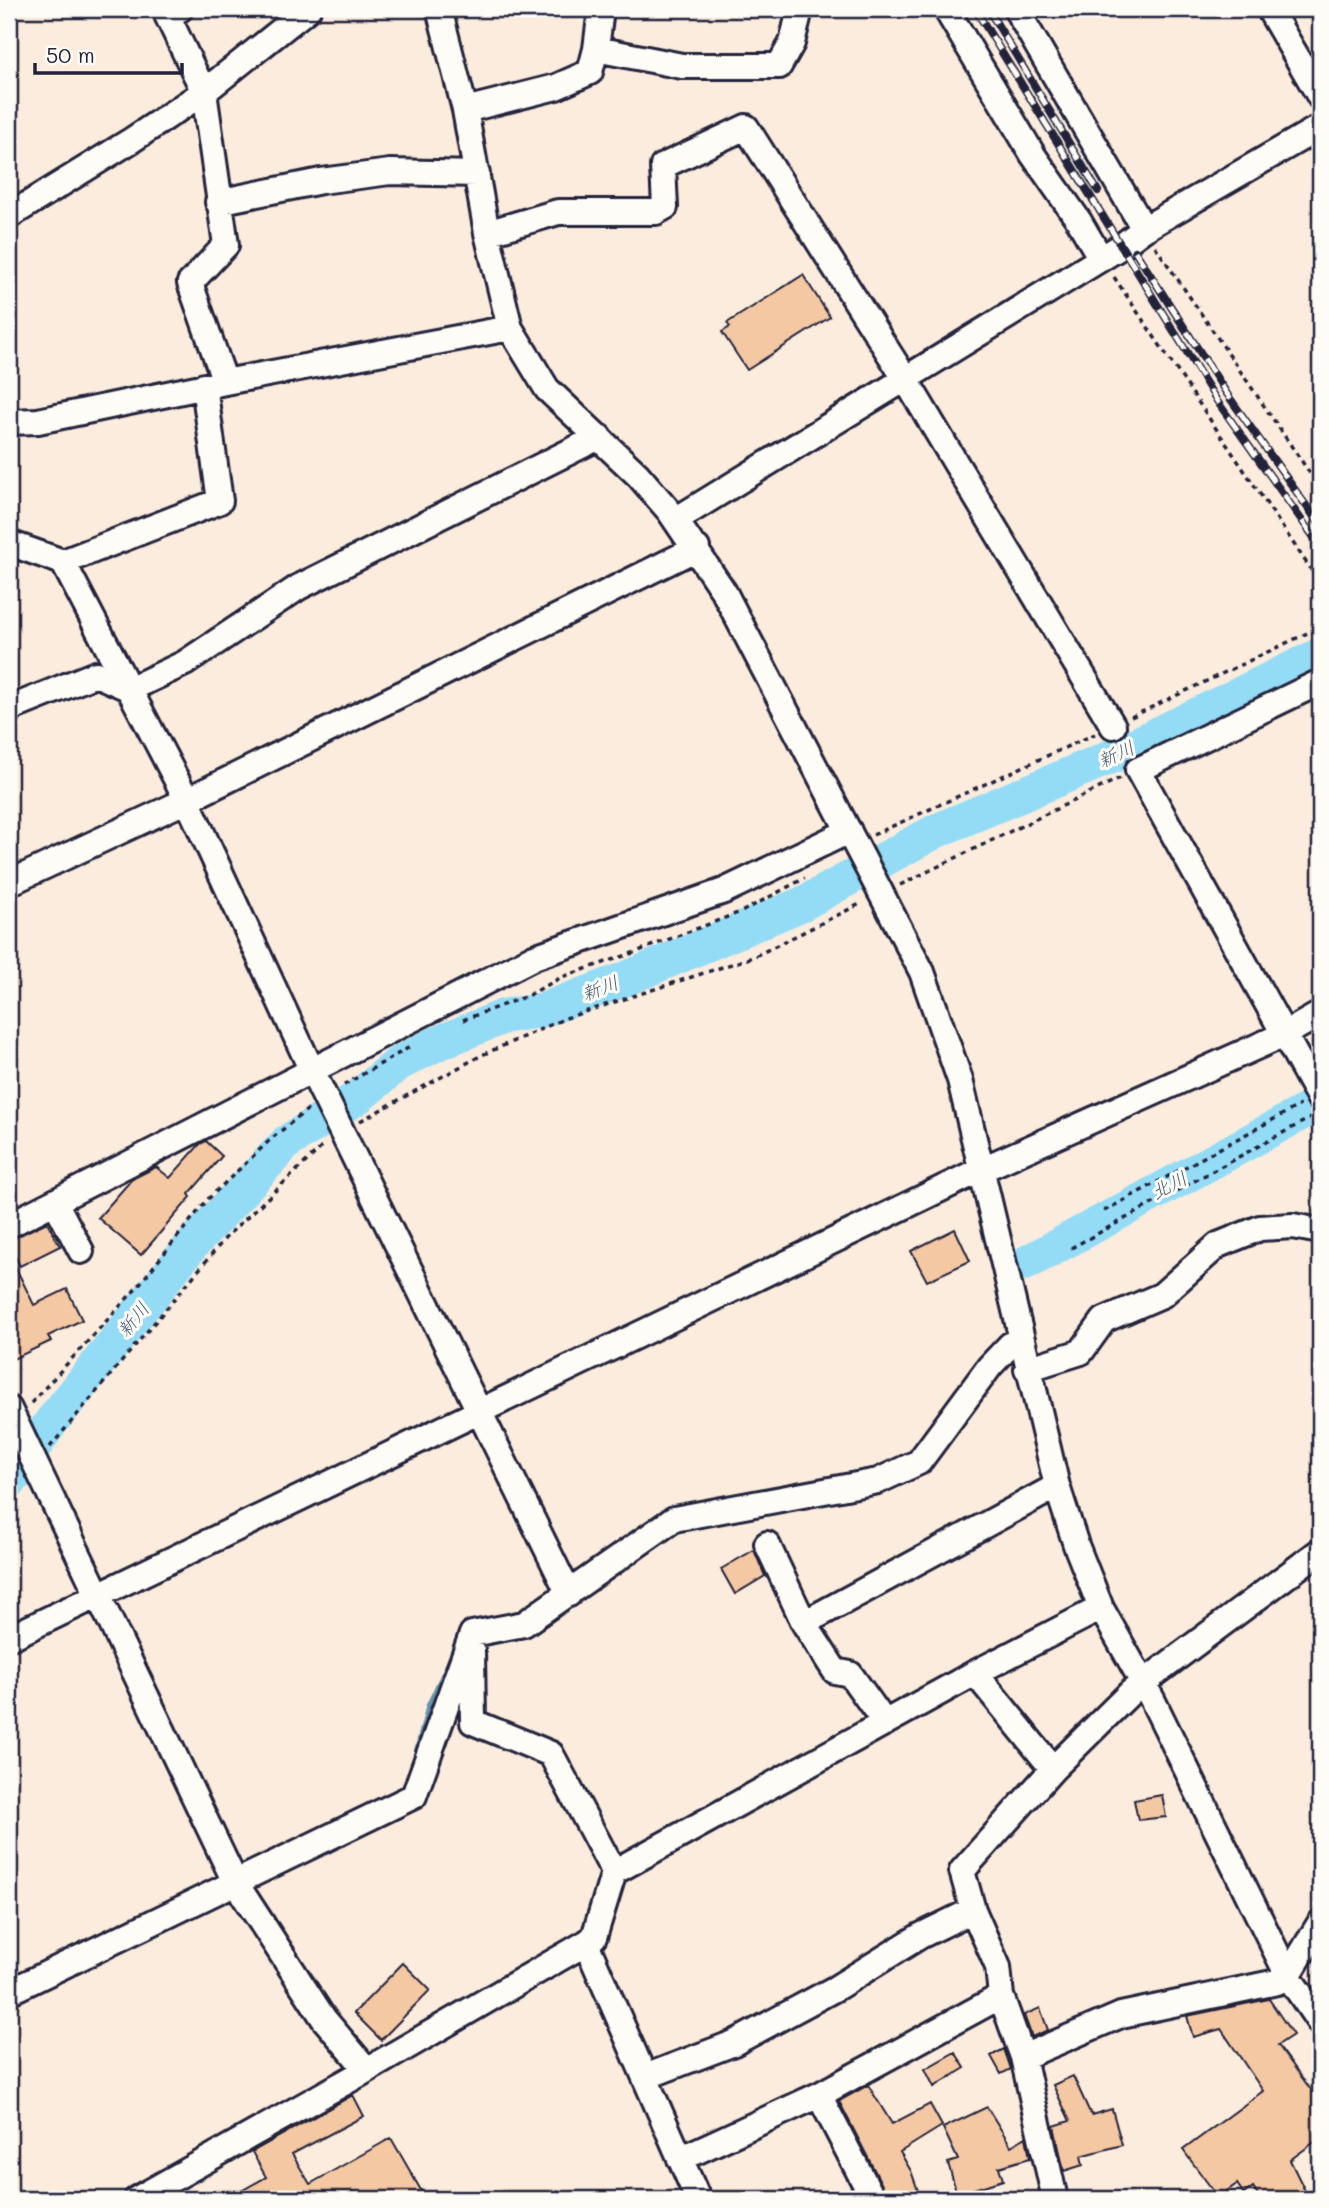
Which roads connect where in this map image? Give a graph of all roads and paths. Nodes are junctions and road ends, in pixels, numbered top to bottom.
1 (180, 9) edge
2 (308, 9) edge
3 (439, 9) edge
4 (601, 9) edge
5 (800, 9) edge
6 (946, 9) edge
7 (1016, 9) edge
8 (1269, 9) edge
9 (596, 49) junction
10 (204, 92) junction
11 (1320, 97) edge
12 (465, 110) junction
13 (1320, 127) edge
14 (477, 174) junction
15 (218, 202) junction
16 (9, 216) edge
17 (1144, 229) junction
18 (487, 233) junction
19 (1100, 257) junction
20 (510, 328) junction
21 (906, 380) junction
22 (215, 384) junction
23 (9, 422) edge
24 (599, 437) junction
25 (1320, 488) edge
26 (677, 519) junction
27 (9, 543) edge
28 (697, 548) junction
29 (63, 562) junction
30 (1320, 583) edge
31 (1320, 627) edge
32 (1320, 682) edge
33 (130, 689) junction
34 (9, 709) edge
35 (1112, 726) junction
36 (1138, 770) junction
37 (187, 800) junction
38 (846, 841) junction
39 (810, 875) dead end
40 (9, 883) edge
41 (876, 897) junction
42 (1320, 1014) edge
43 (462, 1020) dead end
44 (1285, 1034) junction
45 (415, 1044) dead end
46 (313, 1071) junction
47 (325, 1096) junction
48 (1320, 1102) edge
49 (343, 1131) junction
50 (978, 1171) junction
51 (55, 1202) junction
52 (1104, 1211) dead end
53 (9, 1225) edge
54 (1320, 1231) edge
55 (1071, 1248) dead end
56 (81, 1251) dead end
57 (1016, 1343) junction
58 (1027, 1369) junction
59 (479, 1411) junction
60 (12, 1415) edge
61 (35, 1464) junction
62 (1050, 1490) junction
63 (767, 1544) dead end
64 (1320, 1551) edge
65 (98, 1594) junction
66 (569, 1594) junction
67 (1094, 1612) junction
68 (804, 1623) junction
69 (472, 1634) junction
70 (9, 1638) edge
71 (975, 1673) junction
72 (1138, 1688) junction
73 (885, 1723) junction
74 (1053, 1769) junction
75 (614, 1872) junction
76 (235, 1882) junction
77 (972, 1910) junction
78 (1320, 1923) edge
79 (586, 1943) junction
80 (1283, 1979) junction
81 (9, 1992) edge
82 (1001, 1996) junction
83 (1320, 2023) edge
84 (1320, 2036) edge
85 (1023, 2057) junction
86 (368, 2070) junction
87 (645, 2077) junction
88 (819, 2095) junction
89 (680, 2159) junction
90 (137, 2199) edge
91 (698, 2199) edge
92 (873, 2199) edge
93 (1055, 2199) edge

1 - 10 street
2 - 10 street
3 - 12 street
4 - 9 street
5 - 9 street
6 - 19 street
7 - 17 street
8 - 11 street
9 - 12 street
10 - 15 street
10 - 16 street
12 - 14 street
13 - 17 street
14 - 15 street
14 - 18 street
15 - 22 street
17 - 19 street
17 - 25 path
18 - 20 street
18 - 21 street
19 - 21 street
19 - 30 path
20 - 22 street
20 - 24 street
21 - 26 street
21 - 35 street
22 - 23 street
22 - 29 street
24 - 26 street
24 - 33 street
26 - 28 street
27 - 29 street
28 - 37 street
28 - 38 street
29 - 33 street
31 - 35 path
32 - 36 street
33 - 34 street
33 - 37 street
35 - 38 path
36 - 41 path
36 - 44 street
37 - 40 street
37 - 46 street
38 - 41 street
38 - 46 street
39 - 43 path
41 - 49 path
41 - 50 street
42 - 44 street
44 - 48 street
44 - 50 street
45 - 47 path
46 - 47 street
46 - 51 street
47 - 49 street
47 - 60 path
48 - 52 path
48 - 55 path
49 - 59 street
49 - 61 path
50 - 57 street
50 - 59 street
51 - 53 street
51 - 56 street
54 - 58 street
57 - 58 street
57 - 62 street
57 - 66 street
58 - 62 street
59 - 65 street
59 - 66 street
60 - 61 street
61 - 65 street
62 - 67 street
62 - 68 street
63 - 68 street
64 - 72 street
65 - 70 street
65 - 76 street
66 - 69 street
67 - 71 street
67 - 72 street
68 - 73 street
69 - 75 street
69 - 76 street
71 - 73 street
71 - 74 street
72 - 74 street
72 - 80 street
73 - 75 street
74 - 77 street
75 - 79 street
76 - 81 street
76 - 86 street
77 - 82 street
77 - 87 street
78 - 80 street
79 - 86 street
79 - 87 street
80 - 83 street
80 - 84 street
80 - 85 street
82 - 85 street
82 - 88 street
85 - 93 street
86 - 90 street
87 - 89 street
88 - 89 street
88 - 92 street
89 - 91 street

